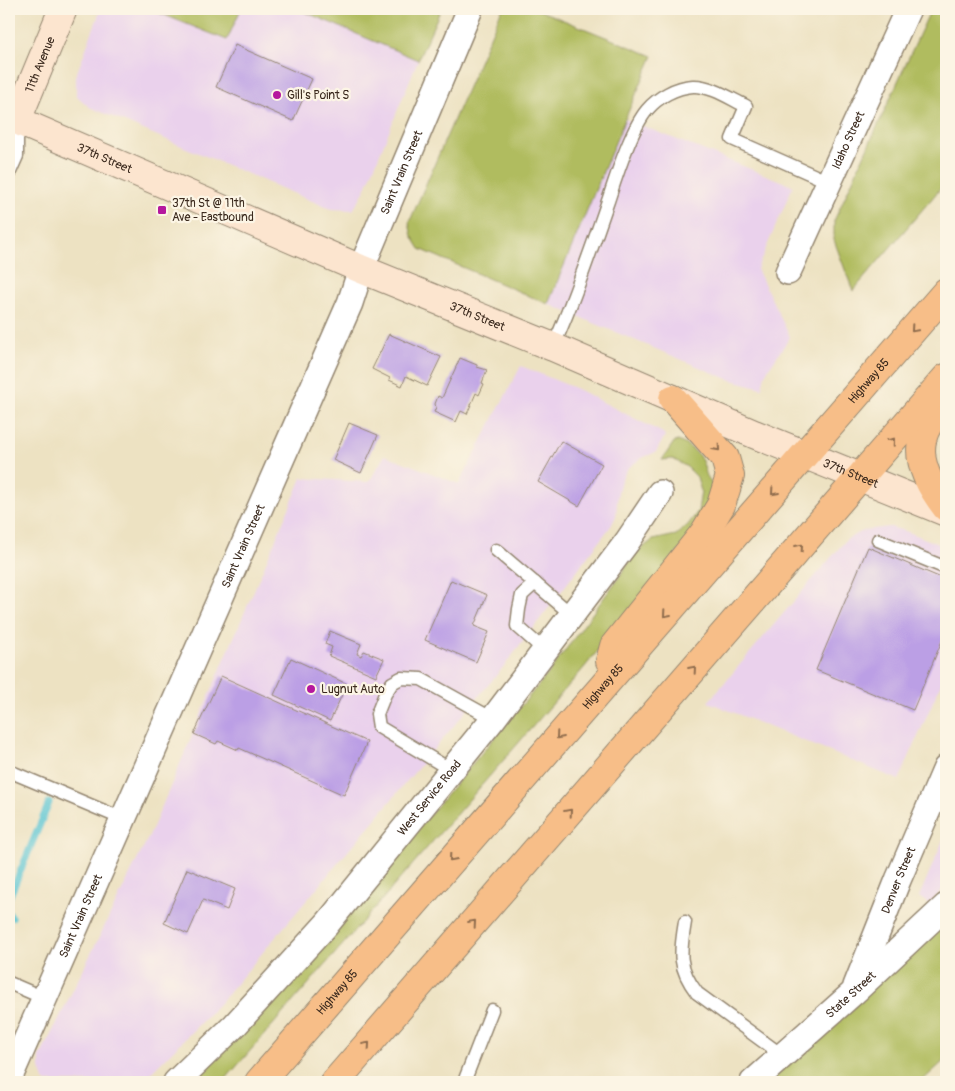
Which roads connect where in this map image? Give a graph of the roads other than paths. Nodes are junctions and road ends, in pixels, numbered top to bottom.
1 (63, 9) edge
2 (470, 9) edge
3 (908, 9) edge
4 (12, 121) edge
5 (9, 174) edge
6 (829, 182) junction
7 (361, 269) junction
8 (788, 272) dead end
9 (946, 292) edge
10 (553, 347) junction
11 (946, 378) edge
12 (673, 399) junction
13 (946, 404) edge
14 (806, 455) junction
15 (860, 477) junction
16 (660, 494) dead end
17 (946, 507) edge
18 (946, 512) edge
19 (878, 540) dead end
20 (496, 550) dead end
21 (946, 568) edge
22 (535, 583) junction
23 (572, 614) junction
24 (544, 650) junction
25 (603, 686) junction
26 (494, 719) junction
27 (946, 768) edge
28 (451, 770) junction
29 (9, 771) edge
30 (123, 819) junction
31 (946, 906) edge
32 (685, 922) dead end
33 (9, 983) edge
34 (853, 993) junction
35 (44, 998) junction
36 (492, 1010) dead end
37 (783, 1056) junction
38 (9, 1079) edge
39 (176, 1082) edge
40 (259, 1082) edge
41 (335, 1082) edge
42 (464, 1082) edge
43 (753, 1082) edge

1 - 4 main road, 11th Avenue
2 - 7 street, Saint Vrain Street
3 - 6 street, Idaho Street
4 - 5 lane
4 - 7 main road, 37th Street
6 - 8 street, Idaho Street
6 - 10 lane
7 - 10 main road, 37th Street
7 - 30 street, Saint Vrain Street
9 -> 14 highway, Highway 85
10 - 12 main road, 37th Street
15 -> 11 highway
12 - 14 main road, 37th Street
12 -> 25 highway
13 - 17 highway
14 - 15 main road, 37th Street
14 -> 25 highway, Highway 85
15 - 18 main road, 37th Street
41 -> 15 highway
16 - 23 street, West Service Road
19 - 21 lane
20 - 22 lane
22 - 23 lane
22 - 24 lane
23 - 24 street, West Service Road
24 - 26 street, West Service Road
25 -> 40 highway, Highway 85
26 - 28 street, West Service Road
26 - 28 lane
27 - 34 street, Denver Street
28 - 39 street, West Service Road
29 - 30 lane
30 - 35 street, Saint Vrain Street
31 - 34 street, State Street
32 - 37 lane
33 - 35 lane
34 - 37 street, State Street
35 - 38 street, Saint Vrain Street
36 - 42 lane
37 - 43 street, State Street

